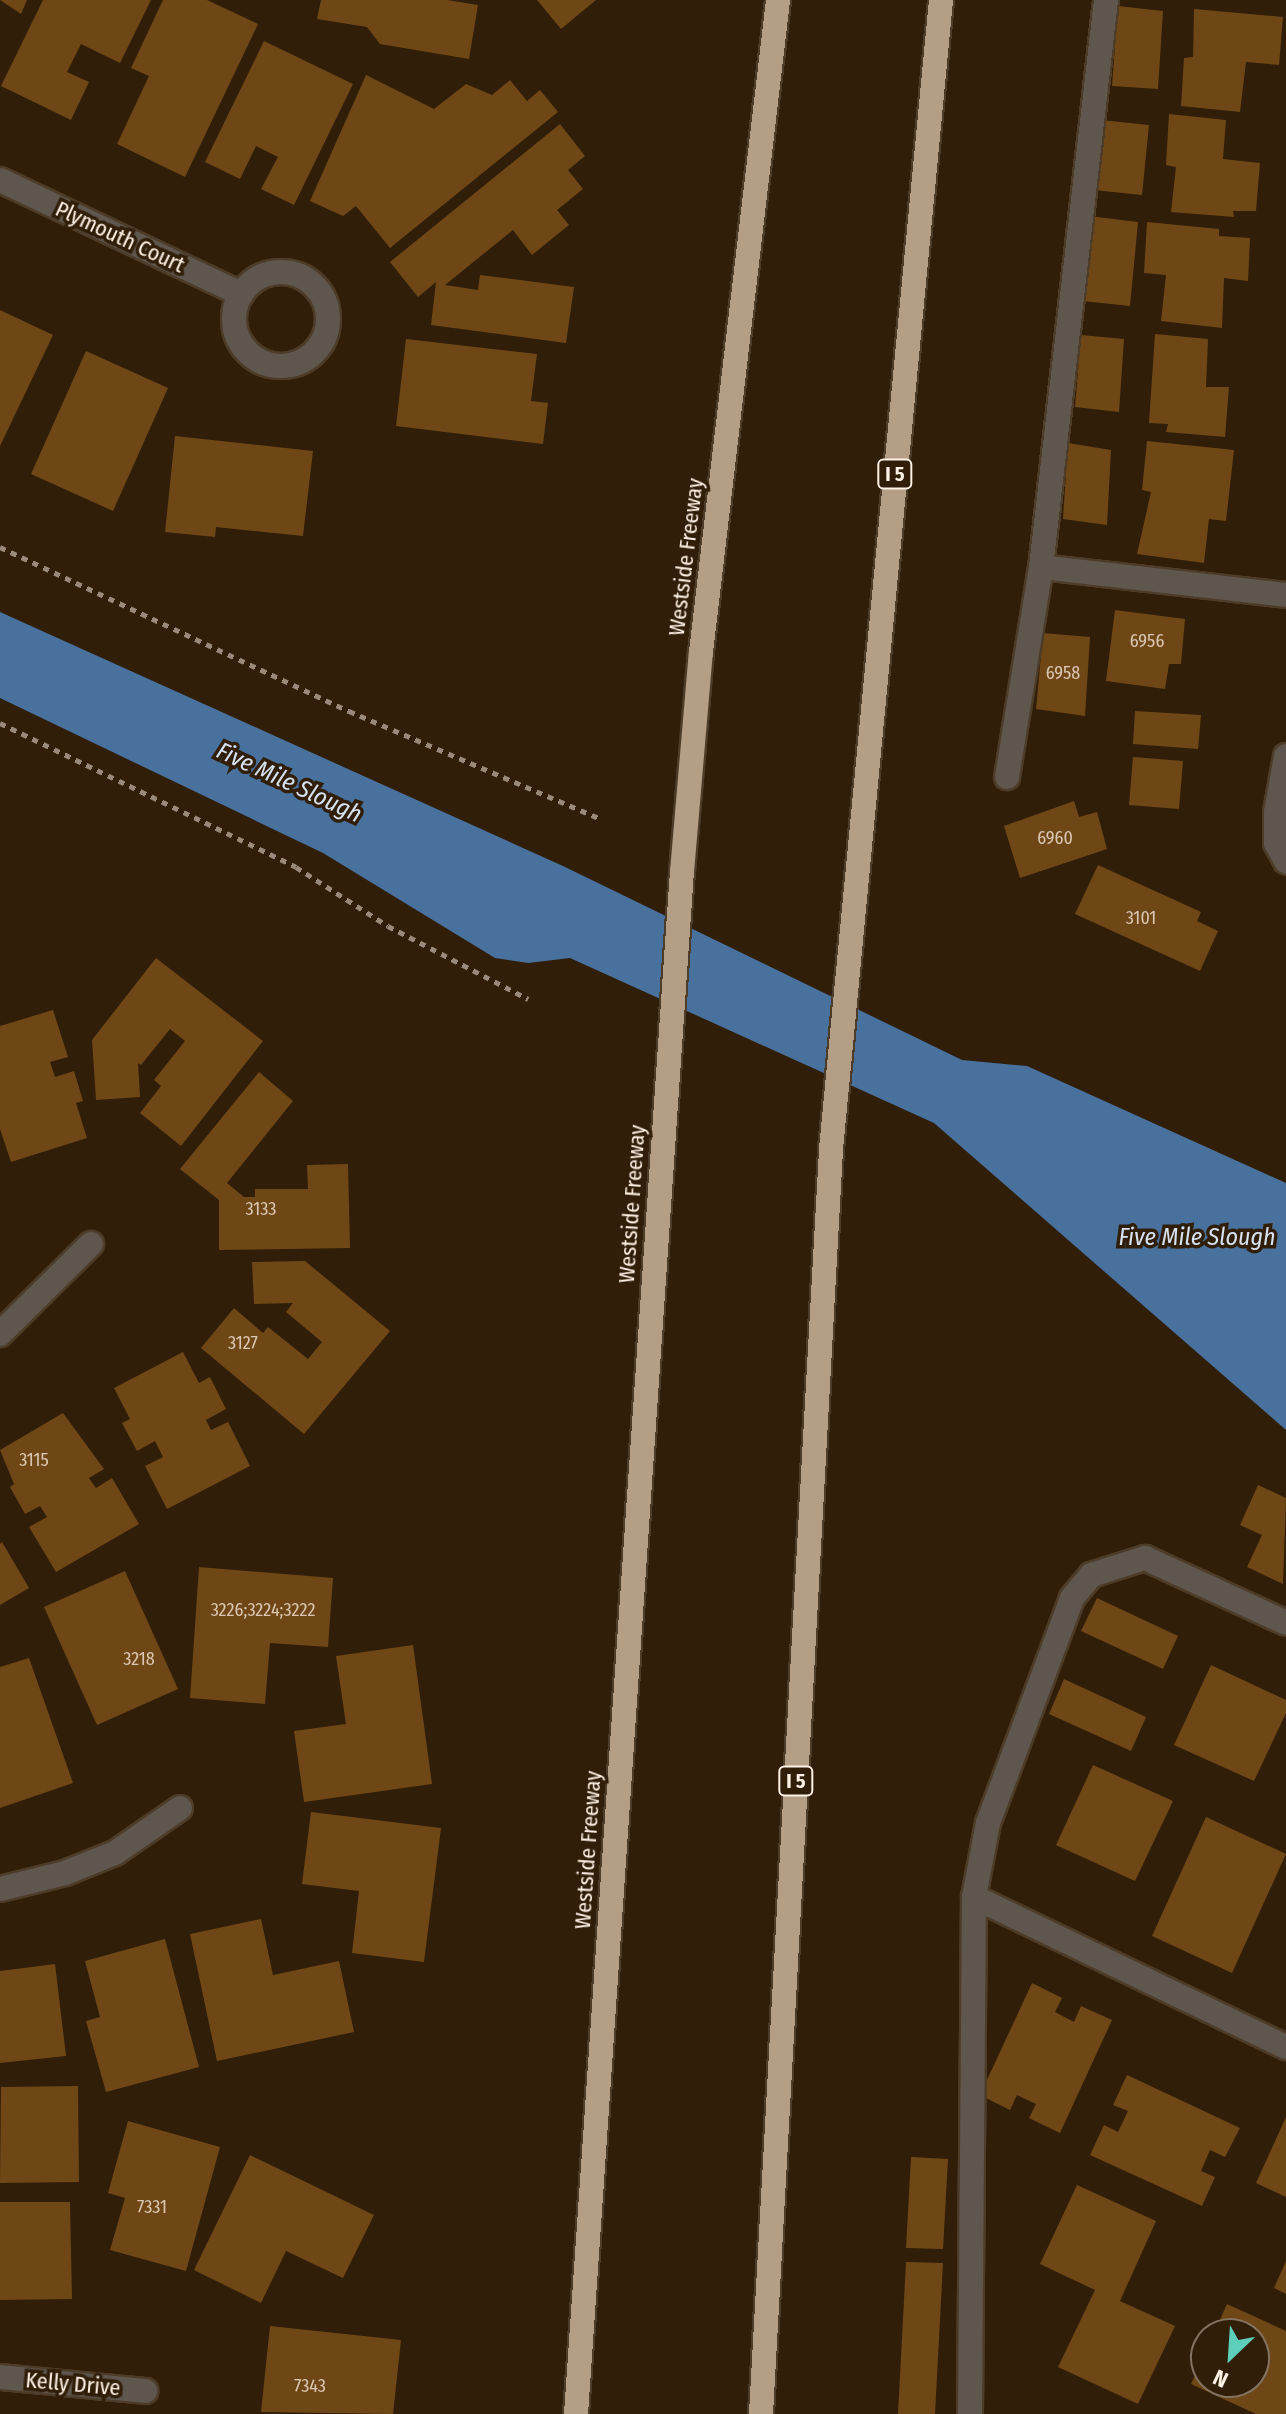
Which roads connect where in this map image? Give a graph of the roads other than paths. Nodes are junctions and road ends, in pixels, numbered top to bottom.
1 (778, 0) edge
2 (941, 0) edge
3 (1106, 0) edge
4 (0, 180) edge
5 (241, 294) dead end
6 (1041, 567) junction
7 (1286, 595) edge
8 (1286, 756) edge
9 (1007, 777) dead end
10 (1286, 861) edge
11 (91, 1244) dead end
12 (0, 1334) edge
13 (1286, 1623) edge
14 (180, 1808) dead end
15 (0, 1889) edge
16 (974, 1897) junction
17 (1286, 2047) edge
18 (0, 2377) edge
19 (145, 2391) dead end
20 (576, 2414) edge
21 (761, 2414) edge
22 (970, 2414) edge

1 - 20 highway, Westside Freeway
2 - 21 highway, I 5
3 - 6 street
4 - 5 street, Plymouth Court
6 - 7 street
6 - 9 street
8 - 10 street
11 - 12 street
13 - 16 street
14 - 15 street
16 - 17 street
16 - 22 street
18 - 19 street, Kelly Drive

